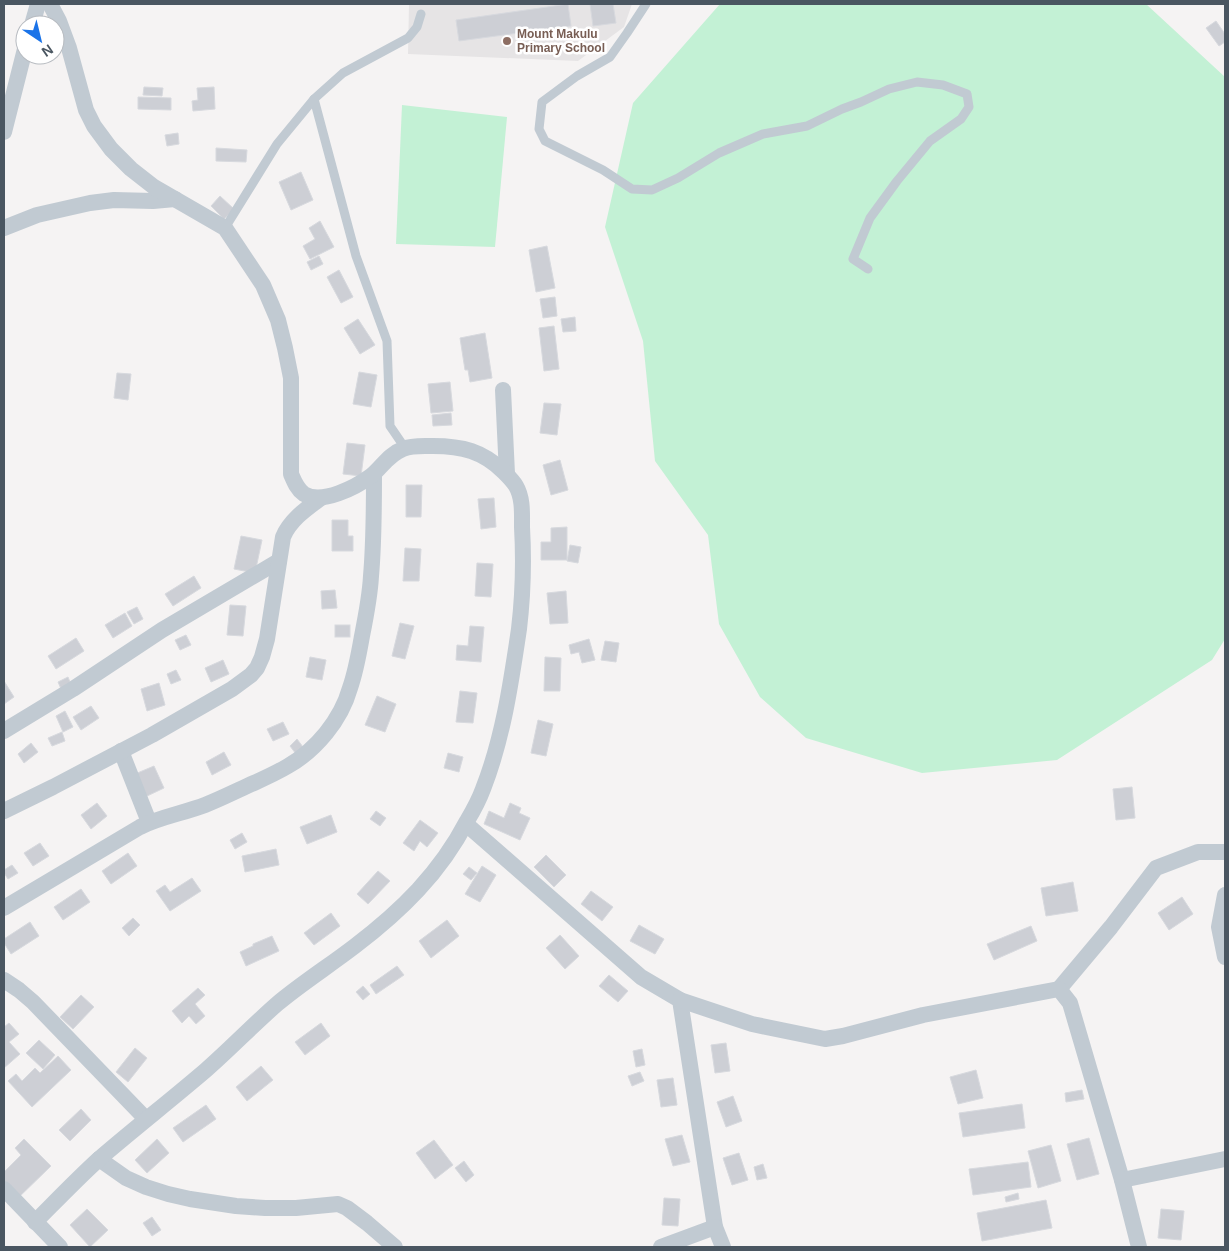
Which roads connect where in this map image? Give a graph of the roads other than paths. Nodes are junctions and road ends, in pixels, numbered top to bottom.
1 (50, 4) edge
2 (646, 4) edge
3 (421, 14) dead end
4 (21, 65) edge
5 (314, 100) junction
6 (4, 132) edge
7 (175, 199) junction
8 (4, 228) edge
9 (225, 228) junction
10 (868, 269) dead end
11 (503, 390) dead end
12 (405, 448) junction
13 (507, 474) junction
14 (370, 482) junction
15 (299, 489) junction
16 (321, 498) junction
17 (299, 515) junction
18 (279, 561) junction
19 (4, 731) edge
20 (121, 751) junction
21 (4, 811) edge
22 (149, 822) junction
23 (466, 824) junction
24 (1225, 852) edge
25 (1225, 895) edge
26 (4, 908) edge
27 (1225, 957) edge
28 (4, 980) edge
29 (1059, 989) junction
30 (680, 1000) junction
31 (146, 1119) junction
32 (99, 1159) junction
33 (1225, 1159) edge
34 (1122, 1180) junction
35 (4, 1189) edge
36 (35, 1222) junction
37 (715, 1227) junction
38 (60, 1247) edge
39 (395, 1247) edge
40 (661, 1247) edge
41 (723, 1247) edge
42 (1139, 1247) edge

1 - 7 street
2 - 10 lane
3 - 5 lane
4 - 6 street
5 - 9 lane
5 - 12 lane
7 - 8 street
7 - 9 street
9 - 15 street
11 - 13 street
12 - 13 street
12 - 14 street
13 - 23 street
14 - 16 street
14 - 22 street
15 - 16 street
15 - 17 street
16 - 17 street
17 - 18 street
18 - 19 street
18 - 20 street
20 - 21 street
20 - 22 street
22 - 26 street
23 - 30 street
23 - 31 street
24 - 29 street
25 - 27 street
28 - 31 street
29 - 30 street
29 - 34 street
30 - 37 street
31 - 32 street
32 - 36 street
32 - 39 street
33 - 34 street
34 - 42 street
35 - 36 street
36 - 38 street
37 - 40 street
37 - 41 street

